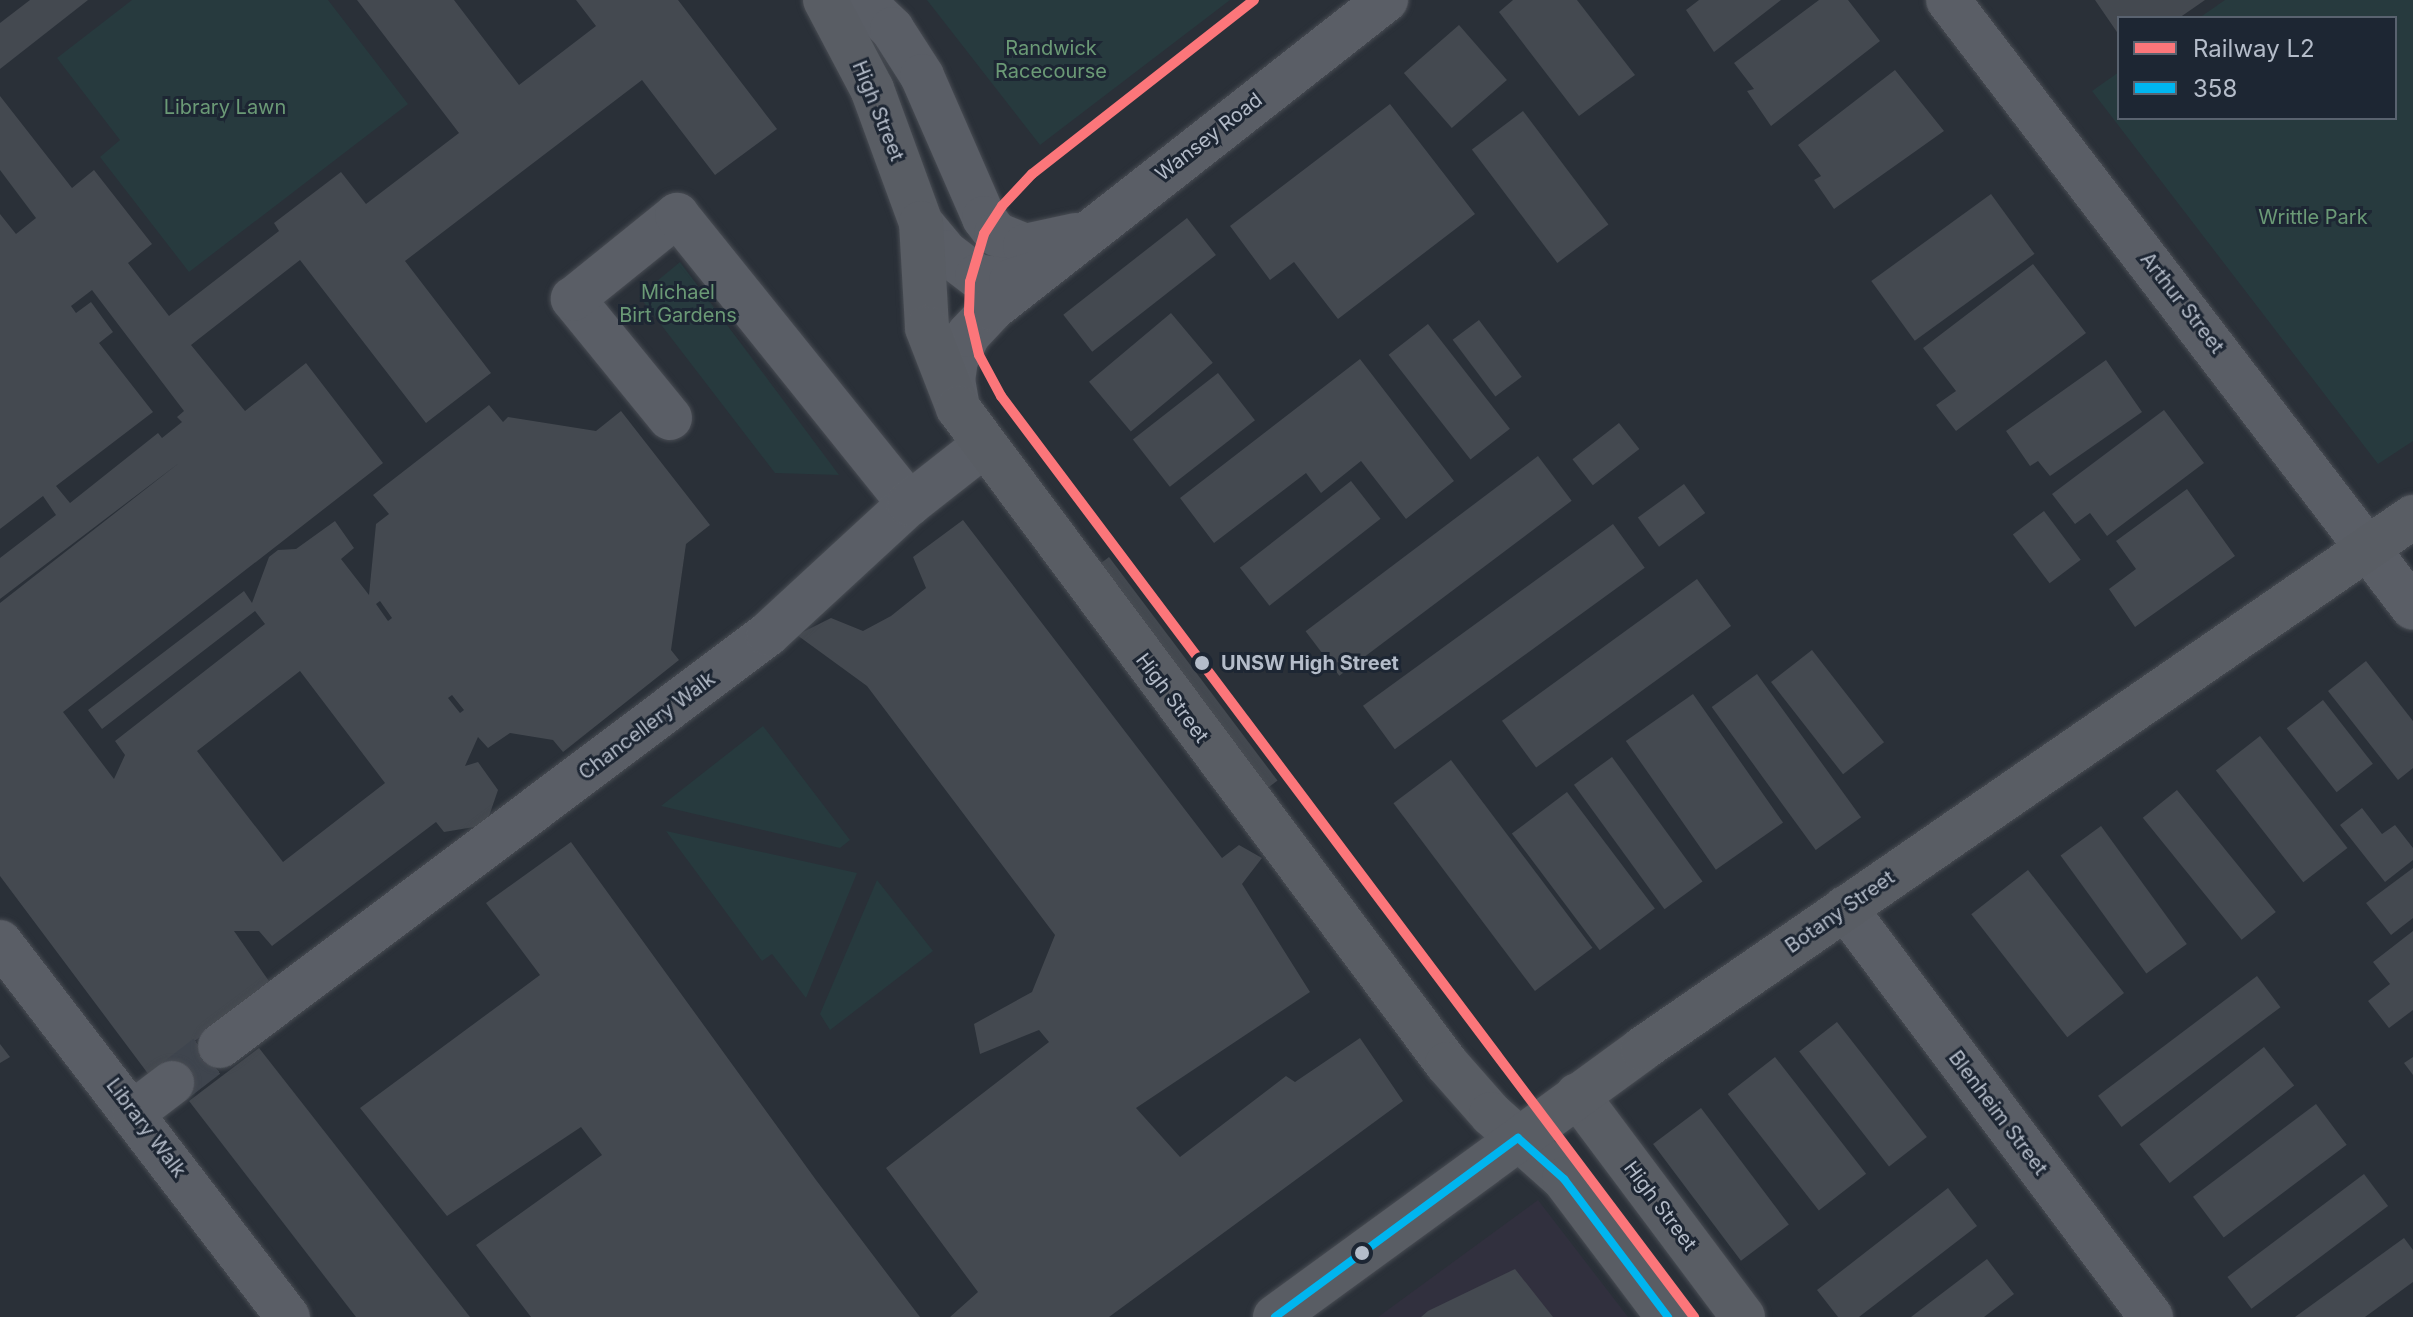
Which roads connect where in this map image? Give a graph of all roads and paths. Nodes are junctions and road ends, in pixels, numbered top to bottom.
1 (825, 0) edge
2 (862, 0) edge
3 (1386, 0) edge
4 (1948, 0) edge
5 (921, 223) junction
6 (1088, 230) junction
7 (1033, 274) junction
8 (958, 408) junction
9 (670, 418) dead end
10 (983, 446) junction
11 (909, 504) junction
12 (2413, 517) edge
13 (2368, 549) junction
14 (2413, 608) edge
15 (1845, 908) junction
16 (0, 942) edge
17 (220, 1046) tunnel mouth
18 (172, 1083) tunnel mouth
19 (1577, 1095) junction
20 (134, 1112) junction
21 (1518, 1138) junction
22 (288, 1317) edge
23 (1275, 1317) edge
24 (1668, 1317) edge
25 (1743, 1317) edge
26 (2151, 1317) edge

1 - 5 street, High Street
2 - 6 street
3 - 6 street, Wansey Road
4 - 13 street, Arthur Street
5 - 7 street
5 - 8 street, High Street
6 - 7 street, Wansey Road
7 - 8 street, Wansey Road
8 - 10 street, High Street
9 - 11 street
10 - 11 street, Chancellery Walk
10 - 21 street, High Street
11 - 17 street, Chancellery Walk
12 - 13 street, Botany Street
13 - 14 street, Arthur Street
13 - 15 street, Botany Street
15 - 19 street, Botany Street
15 - 26 street, Blenheim Street
16 - 20 street, Library Walk
18 - 20 street
19 - 21 street, Botany Street
19 - 25 street, High Street
20 - 22 street, Library Walk
21 - 23 street, Botany Street
21 - 24 street, High Street

